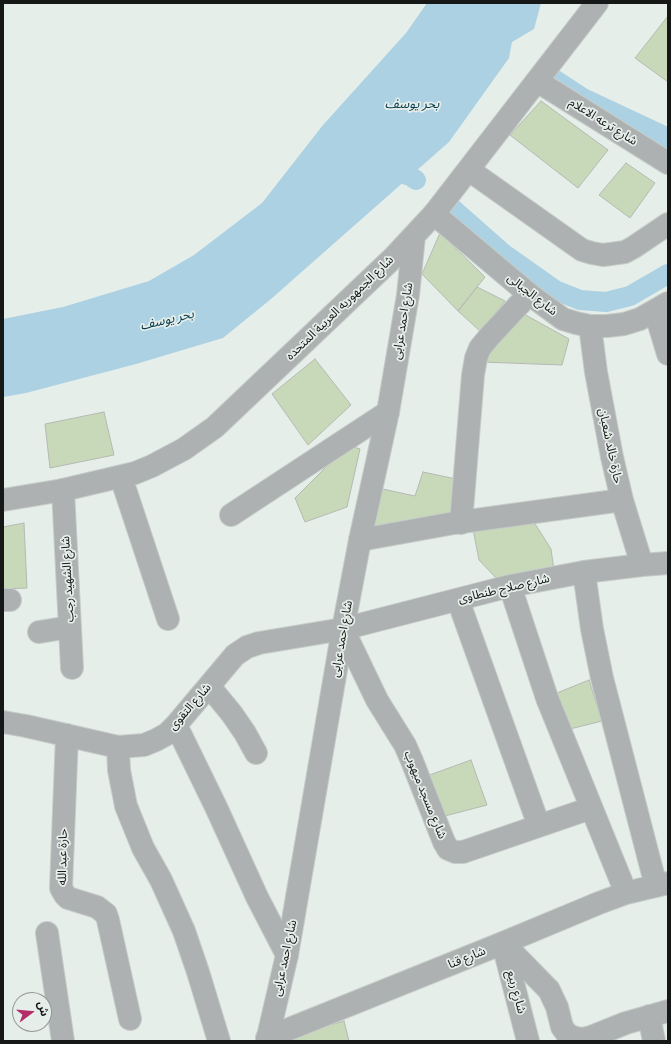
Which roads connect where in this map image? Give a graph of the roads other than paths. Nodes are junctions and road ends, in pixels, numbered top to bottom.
1 (597, 3) edge
2 (537, 81) junction
3 (668, 163) edge
4 (469, 170) junction
5 (434, 214) junction
6 (668, 224) edge
7 (414, 236) junction
8 (529, 294) junction
9 (663, 320) edge
10 (590, 326) junction
11 (668, 354) edge
12 (388, 412) junction
13 (120, 477) junction
14 (63, 490) junction
15 (3, 500) edge
16 (622, 500) junction
17 (230, 515) dead end
18 (461, 523) junction
19 (360, 540) junction
20 (668, 563) edge
21 (642, 565) junction
22 (584, 572) junction
23 (510, 586) junction
24 (458, 600) junction
25 (168, 619) dead end
26 (70, 627) junction
27 (343, 629) junction
28 (39, 632) dead end
29 (72, 668) dead end
30 (209, 686) junction
31 (3, 722) edge
32 (176, 725) junction
33 (67, 735) junction
34 (118, 747) junction
35 (256, 753) dead end
36 (591, 808) junction
37 (539, 826) junction
38 (662, 884) edge
39 (626, 893) junction
40 (47, 933) dead end
41 (503, 943) junction
42 (287, 955) junction
43 (658, 1013) edge
44 (130, 1019) dead end
45 (604, 1036) edge
46 (267, 1040) edge
47 (63, 1041) edge
48 (219, 1041) edge
49 (528, 1041) edge
50 (654, 1041) edge

1 - 2 street, شارع الجمهوريه العربية المتحده
2 - 3 street, شارع ترعه الاعلام
2 - 4 street, شارع الجمهوريه العربية المتحده
4 - 5 street, شارع الجمهوريه العربية المتحده
4 - 6 street
5 - 7 street, شارع الجمهوريه العربية المتحده
5 - 8 street, شارع الجبالى
7 - 12 street, شارع احمد عرابى
7 - 13 street, شارع الجمهوريه العربية المتحده
8 - 10 street, شارع الجبالى
8 - 18 street
9 - 10 street, شارع الجبالى
9 - 11 street
10 - 16 street, حارة خالد شعبان
12 - 17 street
12 - 19 street, شارع احمد عرابى
13 - 14 street, شارع الجمهوريه العربية المتحده
13 - 25 street
14 - 15 street, شارع الجمهوريه العربية المتحده
14 - 26 street, شارع الشهيد رجب
16 - 18 street
16 - 21 street, حارة خالد شعبان
18 - 19 street
19 - 27 street, شارع احمد عرابى
20 - 21 street, شارع صلاح طنطاوى
21 - 22 street, شارع صلاح طنطاوى
22 - 23 street, شارع صلاح طنطاوى
22 - 38 street
23 - 24 street, شارع صلاح طنطاوى
23 - 36 street
24 - 27 street, شارع صلاح طنطاوى
24 - 37 street
26 - 28 street
26 - 29 street, شارع الشهيد رجب
27 - 30 street, شارع التقوى
27 - 37 street, شارع مسجد ميهوب
27 - 42 street, شارع احمد عرابى
30 - 32 street, شارع التقوى
30 - 35 street
31 - 33 street, شارع التقوى
32 - 34 street, شارع التقوى
32 - 42 street
33 - 34 street, شارع التقوى
33 - 44 street, حارة عبد الله
34 - 48 street
36 - 37 street, شارع مسجد ميهوب
36 - 39 street
38 - 39 street, شارع قنا
39 - 41 street, شارع قنا
40 - 47 street
41 - 45 street
41 - 46 street, شارع قنا
41 - 49 street, شارع ربيع
42 - 46 street, شارع احمد عرابى
43 - 45 street
43 - 50 street

